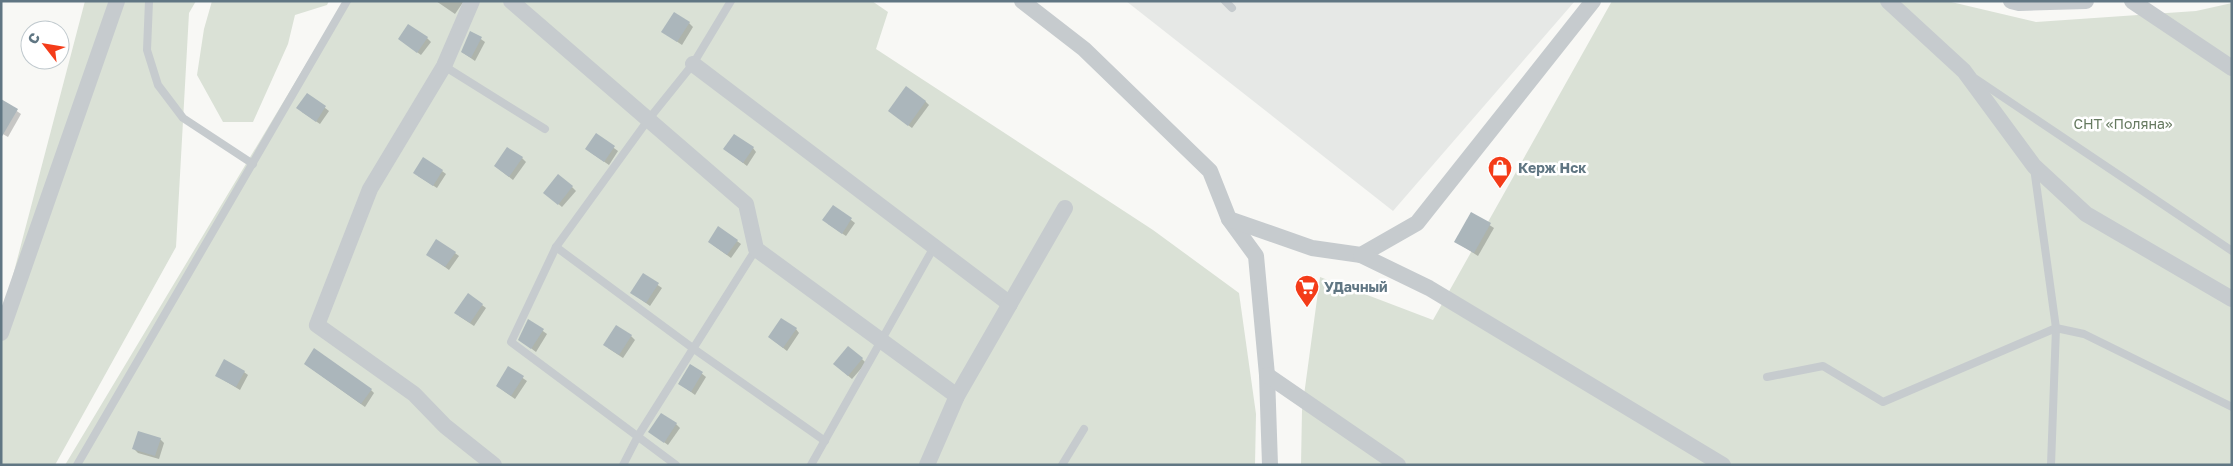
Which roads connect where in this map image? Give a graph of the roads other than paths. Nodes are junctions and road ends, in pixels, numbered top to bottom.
1 (117, 1) edge
2 (149, 1) edge
3 (347, 1) edge
4 (472, 1) edge
5 (511, 1) edge
6 (731, 1) edge
7 (1022, 1) edge
8 (1224, 1) edge
9 (1593, 1) edge
10 (1888, 1) edge
11 (2011, 1) edge
12 (2086, 1) edge
13 (2132, 1) edge
14 (1232, 8) dead end
15 (693, 64) junction
16 (444, 66) junction
17 (2232, 68) edge
18 (1964, 71) junction
19 (648, 120) junction
20 (546, 129) dead end
21 (253, 164) junction
22 (2034, 166) junction
23 (1065, 208) dead end
24 (1229, 219) junction
25 (556, 247) junction
26 (934, 247) junction
27 (756, 249) junction
28 (2232, 251) edge
29 (1361, 255) junction
30 (2232, 299) edge
31 (1010, 304) junction
32 (3, 323) edge
33 (2056, 328) junction
34 (882, 341) junction
35 (694, 349) junction
36 (1267, 375) junction
37 (1767, 377) dead end
38 (957, 396) junction
39 (2232, 407) edge
40 (1084, 429) dead end
41 (638, 436) junction
42 (825, 441) junction
43 (77, 465) edge
44 (494, 465) edge
45 (623, 465) edge
46 (676, 465) edge
47 (811, 465) edge
48 (928, 465) edge
49 (1062, 465) edge
50 (1270, 465) edge
51 (1398, 465) edge
52 (1723, 465) edge
53 (2050, 465) edge

1 - 32 street
2 - 21 lane
3 - 21 lane
4 - 16 street
5 - 19 street
6 - 15 lane
7 - 24 street
8 - 14 lane
9 - 29 street
10 - 18 street
11 - 12 street
13 - 17 street
15 - 19 lane
15 - 26 street
16 - 20 lane
16 - 44 street
18 - 22 street
18 - 28 lane
19 - 25 lane
19 - 27 street
21 - 43 lane
22 - 30 street
22 - 33 lane
23 - 31 street
24 - 29 street
24 - 36 street
25 - 35 lane
25 - 41 lane
26 - 31 street
26 - 34 lane
27 - 34 street
27 - 35 lane
29 - 52 street
31 - 38 street
33 - 37 lane
33 - 39 lane
33 - 53 lane
34 - 38 street
34 - 42 lane
35 - 41 lane
35 - 42 lane
36 - 50 street
36 - 51 street
38 - 48 street
40 - 49 lane
41 - 45 lane
41 - 46 lane
42 - 47 lane

